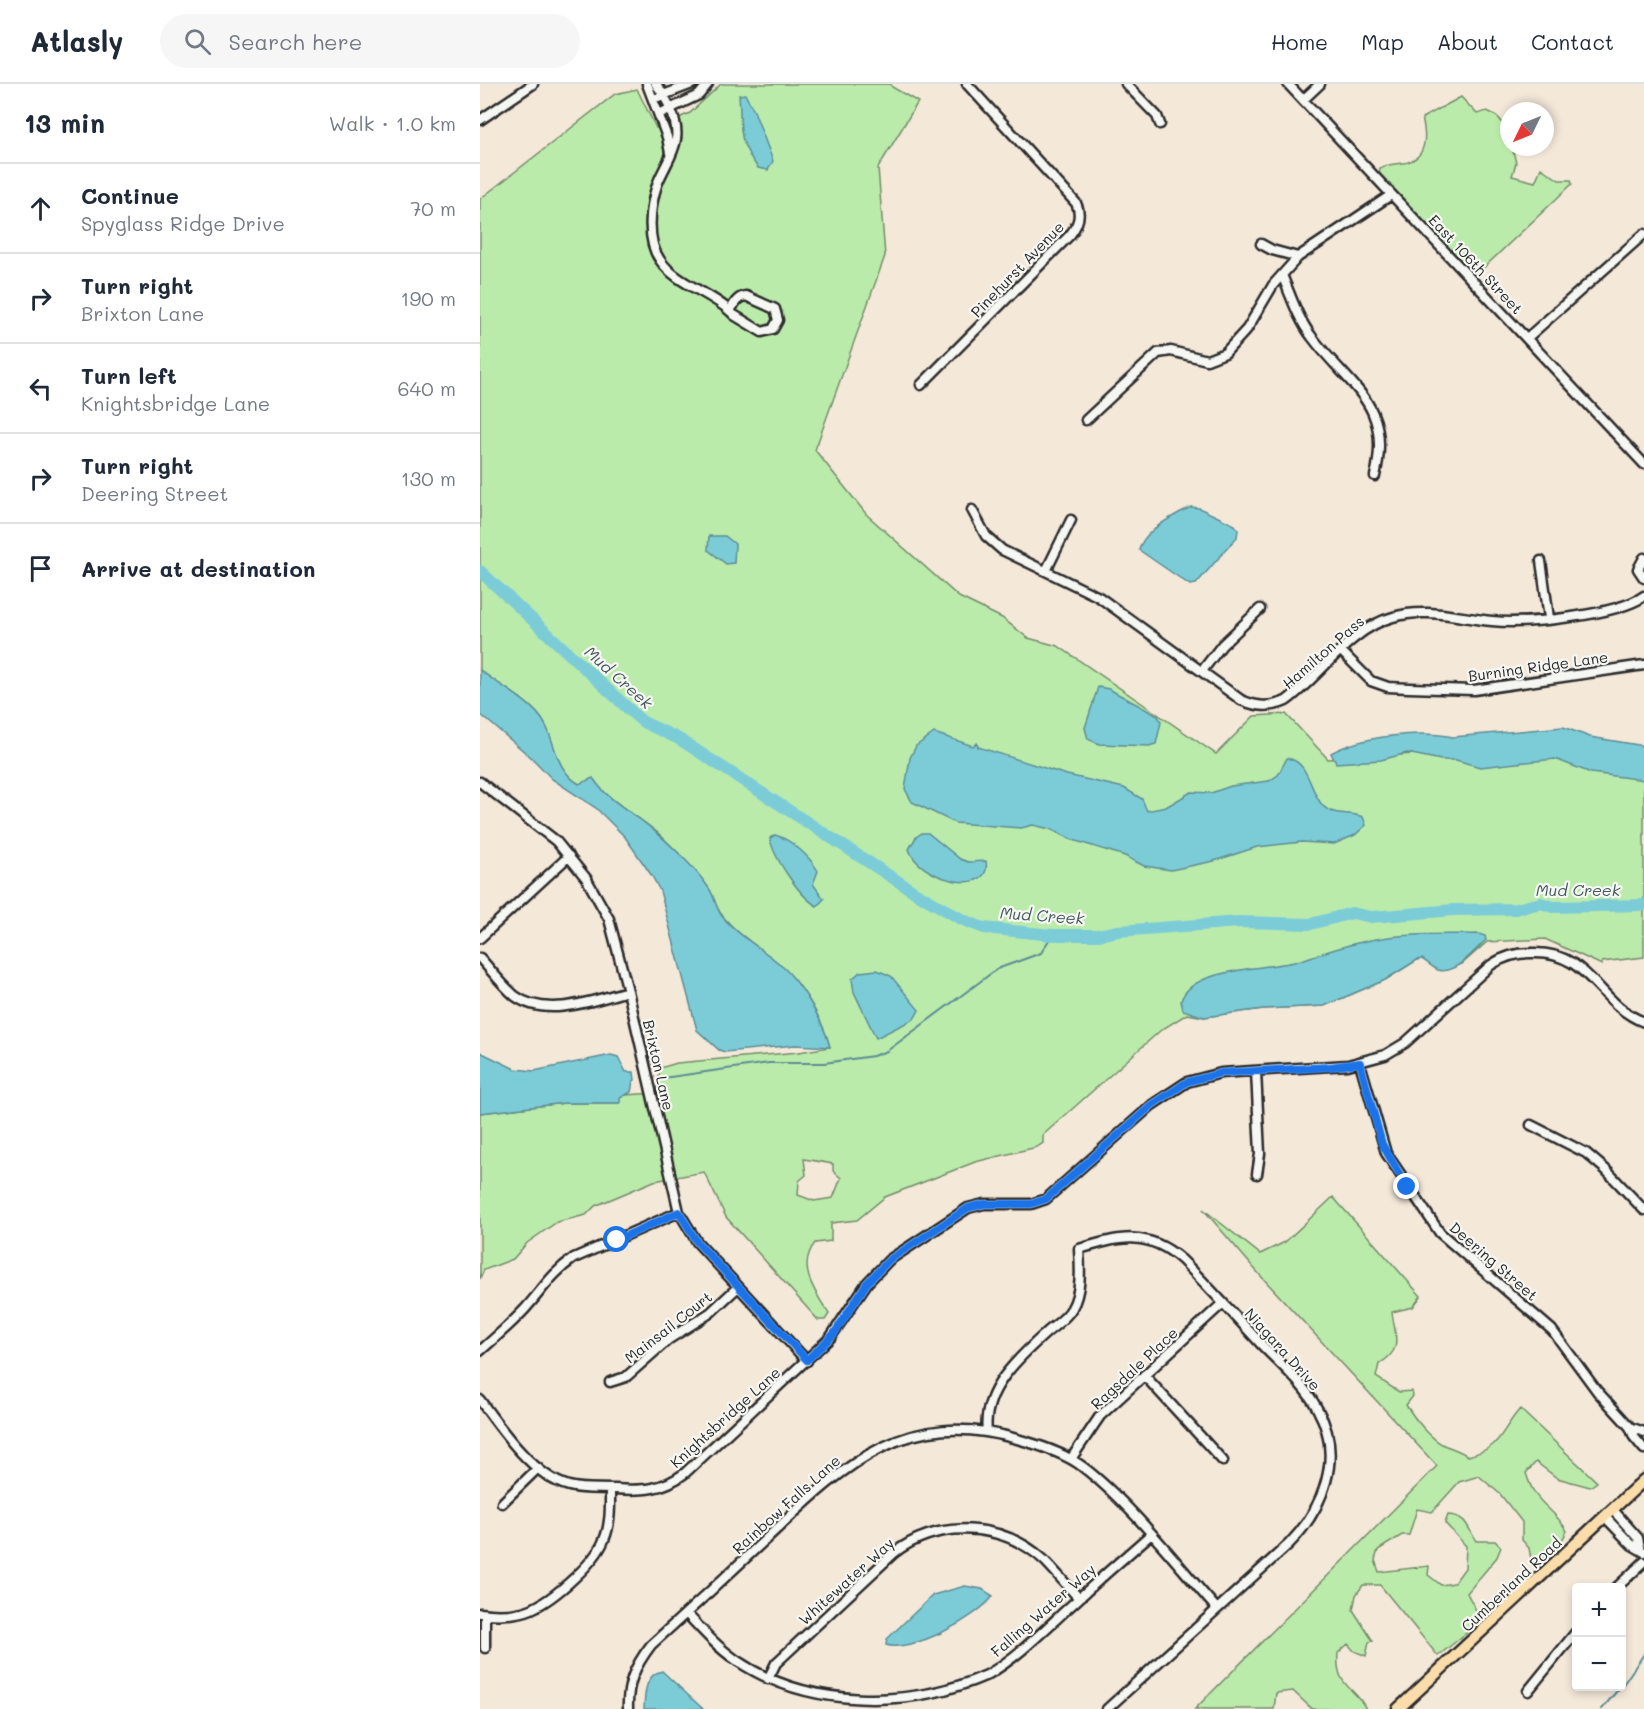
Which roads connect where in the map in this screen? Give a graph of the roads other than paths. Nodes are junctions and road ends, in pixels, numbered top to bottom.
1 (532, 84) edge
2 (647, 84) edge
3 (656, 84) edge
4 (692, 84) edge
5 (708, 84) edge
6 (967, 84) edge
7 (1126, 84) edge
8 (1288, 84) edge
9 (1320, 84) edge
10 (664, 95) junction
11 (653, 99) junction
12 (1303, 100) junction
13 (670, 110) junction
14 (658, 114) junction
15 (480, 120) edge
16 (1160, 124) dead end
17 (670, 153) junction
18 (1391, 195) junction
19 (1644, 234) edge
20 (1261, 244) dead end
21 (1298, 257) junction
22 (1282, 275) junction
23 (730, 311) junction
24 (1527, 338) junction
25 (921, 385) dead end
26 (1086, 420) dead end
27 (1644, 464) edge
28 (1375, 476) dead end
29 (972, 510) dead end
30 (1071, 520) dead end
31 (1644, 558) edge
32 (1541, 561) dead end
33 (1046, 571) junction
34 (1644, 578) edge
35 (1644, 596) edge
36 (1260, 609) dead end
37 (1549, 618) junction
38 (1341, 651) junction
39 (1644, 664) edge
40 (1202, 671) junction
41 (480, 783) edge
42 (569, 856) junction
43 (480, 938) edge
44 (480, 958) edge
45 (628, 991) junction
46 (1644, 1022) edge
47 (1360, 1063) junction
48 (1256, 1071) junction
49 (1532, 1125) dead end
50 (1257, 1174) dead end
51 (1644, 1210) edge
52 (679, 1212) junction
53 (738, 1287) junction
54 (1223, 1303) junction
55 (480, 1351) edge
56 (807, 1360) junction
57 (1144, 1375) junction
58 (610, 1382) dead end
59 (480, 1400) edge
60 (1630, 1427) junction
61 (987, 1432) junction
62 (1644, 1432) edge
63 (1644, 1449) edge
64 (1071, 1459) junction
65 (1223, 1461) dead end
66 (538, 1468) junction
67 (1644, 1480) edge
68 (610, 1489) junction
69 (502, 1503) dead end
70 (1609, 1513) junction
71 (1150, 1534) junction
72 (1642, 1549) edge
73 (1644, 1562) edge
74 (1620, 1583) edge
75 (1079, 1598) junction
76 (1217, 1609) junction
77 (483, 1613) edge
78 (686, 1613) junction
79 (1572, 1637) edge
80 (485, 1648) dead end
81 (768, 1679) junction
82 (1528, 1691) dead end
83 (628, 1709) edge
84 (1107, 1709) edge
85 (1398, 1709) edge

1 - 15 street
2 - 11 street
3 - 10 street
4 - 10 street
5 - 13 street
6 - 25 street, Pinehurst Avenue
7 - 16 street
8 - 12 street, East 106th Street
9 - 12 street
10 - 11 street
10 - 13 street
11 - 14 street
12 - 18 street, East 106th Street
13 - 14 street
13 - 17 street
14 - 17 street
17 - 23 street
18 - 21 street
18 - 24 street, East 106th Street
19 - 24 street
20 - 21 street
21 - 22 street
22 - 26 street
22 - 28 street
23 - 23 street
24 - 27 street, East 106th Street
29 - 33 street, Hamilton Pass
30 - 33 street
31 - 34 street
32 - 37 street
33 - 40 street, Hamilton Pass
35 - 37 street, Hamilton Pass
36 - 40 street
37 - 38 street, Hamilton Pass
38 - 39 street, Burning Ridge Lane
38 - 40 street, Hamilton Pass
41 - 42 street, Brixton Lane
42 - 43 street
42 - 45 street, Brixton Lane
44 - 45 street
45 - 52 street, Brixton Lane
46 - 47 street, Knightsbridge Lane
47 - 48 street, Knightsbridge Lane
47 - 60 street, Deering Street
48 - 50 street
48 - 56 street, Knightsbridge Lane
49 - 51 street
52 - 53 street, Brixton Lane
52 - 55 street
53 - 56 street, Brixton Lane
53 - 58 street, Mainsail Court
54 - 57 street, Ragsdale Place
54 - 61 street, Niagara Drive
54 - 76 street, Niagara Drive
56 - 68 street, Knightsbridge Lane
57 - 64 street, Ragsdale Place
57 - 65 street
59 - 66 street, Knightsbridge Lane
60 - 62 street, Deering Street
60 - 63 street, Deering Street
61 - 64 street, Rainbow Falls Lane
61 - 78 street, Rainbow Falls Lane
64 - 71 street, Rainbow Falls Lane
66 - 68 street, Knightsbridge Lane
66 - 69 street
67 - 70 main road, Cumberland Road
68 - 77 street
70 - 72 street
70 - 85 main road, Cumberland Road
71 - 75 street, Falling Water Way
71 - 76 street, Rainbow Falls Lane
73 - 74 street
75 - 81 street, Falling Water Way
75 - 81 street, Whitewater Way
76 - 84 street, Niagara Drive
77 - 80 street
78 - 81 street, Falling Water Way
78 - 83 street, Rainbow Falls Lane
79 - 82 street

